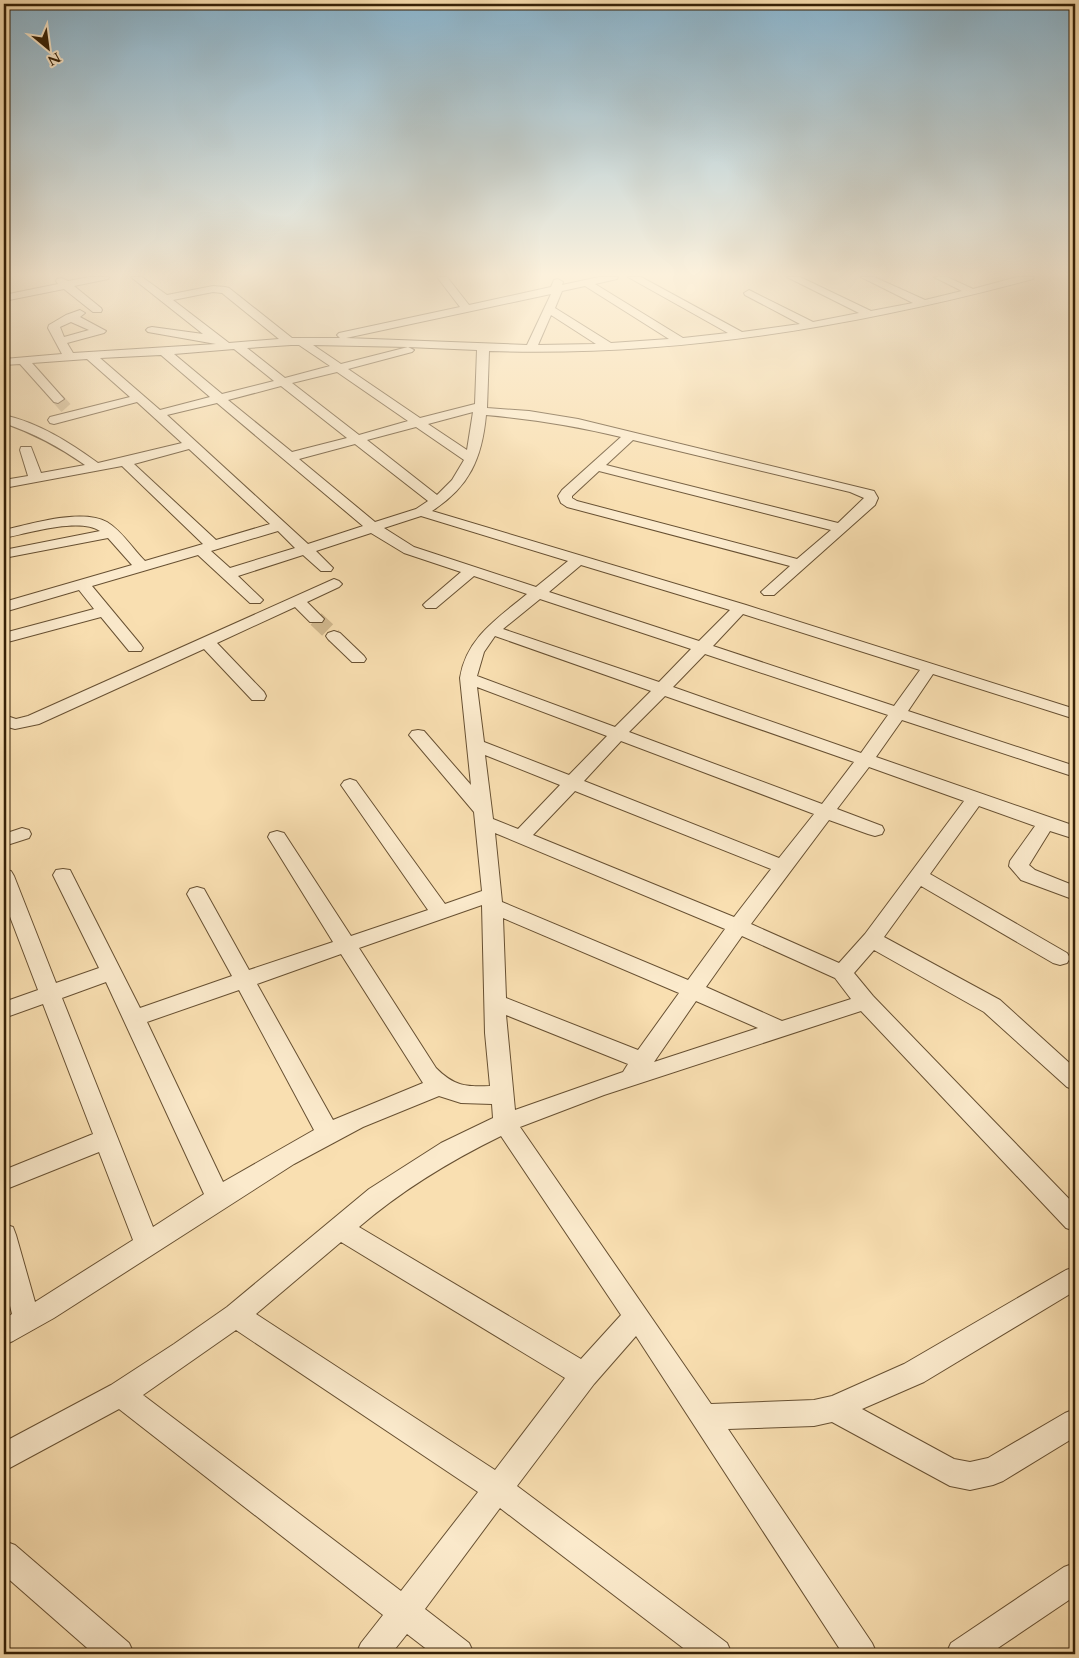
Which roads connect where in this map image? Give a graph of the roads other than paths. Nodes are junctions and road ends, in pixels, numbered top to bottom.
1 (105, 354) edge
2 (167, 354) edge
3 (242, 354) edge
4 (316, 354) edge
5 (390, 354) edge
6 (483, 354) edge
7 (89, 355) junction
8 (69, 356) joint
9 (23, 360) junction
10 (4, 362) edge
11 (338, 368) junction
12 (281, 383) junction
13 (139, 398) junction
14 (220, 398) junction
15 (65, 407) junction
16 (480, 409) junction
17 (509, 413) joint
18 (158, 414) junction
19 (4, 418) edge
20 (54, 420) dead end
21 (417, 422) junction
22 (630, 436) junction
23 (355, 439) junction
24 (191, 445) junction
25 (26, 450) dead end
26 (290, 457) junction
27 (471, 458) junction
28 (126, 462) junction
29 (596, 466) junction
30 (97, 468) junction
31 (36, 478) junction
32 (4, 484) edge
33 (438, 502) junction
34 (422, 512) junction
35 (280, 526) junction
36 (374, 528) junction
37 (840, 528) junction
38 (110, 532) junction
39 (4, 534) edge
40 (207, 547) junction
41 (305, 549) junction
42 (4, 554) edge
43 (580, 559) junction
44 (800, 564) junction
45 (140, 566) junction
46 (326, 568) dead end
47 (471, 571) junction
48 (228, 574) junction
49 (82, 584) junction
50 (334, 584) dead end
51 (769, 592) dead end
52 (537, 593) junction
53 (255, 600) dead end
54 (297, 601) junction
55 (431, 605) dead end
56 (4, 607) edge
57 (740, 608) junction
58 (104, 611) junction
59 (316, 618) tunnel mouth
60 (492, 630) junction
61 (334, 636) tunnel mouth
62 (4, 638) edge
63 (206, 641) junction
64 (702, 647) junction
65 (135, 648) dead end
66 (358, 658) dead end
67 (930, 667) junction
68 (468, 678) junction
69 (661, 689) junction
70 (258, 696) dead end
71 (898, 712) junction
72 (1075, 714) edge
73 (4, 720) edge
74 (418, 735) dead end
75 (617, 735) junction
76 (476, 745) junction
77 (865, 760) junction
78 (1075, 772) edge
79 (572, 782) junction
80 (350, 785) dead end
81 (976, 798) junction
82 (826, 812) junction
83 (483, 816) junction
84 (1046, 823) junction
85 (875, 830) dead end
86 (1075, 833) edge
87 (22, 834) dead end
88 (277, 837) dead end
89 (521, 837) junction
90 (4, 840) edge
91 (783, 866) junction
92 (63, 874) dead end
93 (4, 876) edge
94 (918, 876) junction
95 (1075, 892) edge
96 (197, 894) dead end
97 (492, 900) junction
98 (440, 912) junction
99 (738, 926) junction
100 (872, 939) junction
101 (346, 944) junction
102 (1060, 958) dead end
103 (111, 972) junction
104 (842, 973) junction
105 (244, 980) junction
106 (692, 990) junction
107 (49, 994) junction
108 (495, 1002) junction
109 (866, 1002) junction
110 (4, 1010) edge
111 (134, 1018) junction
112 (780, 1029) junction
113 (637, 1069) junction
114 (1075, 1081) edge
115 (439, 1086) junction
116 (501, 1095) junction
117 (505, 1123) junction
118 (328, 1133) junction
119 (106, 1139) junction
120 (4, 1180) edge
121 (218, 1197) junction
122 (1075, 1221) edge
123 (339, 1228) junction
124 (4, 1236) edge
125 (146, 1244) junction
126 (1075, 1278) edge
127 (236, 1315) junction
128 (637, 1316) junction
129 (27, 1320) junction
130 (4, 1333) edge
131 (584, 1375) junction
132 (122, 1394) junction
133 (834, 1408) junction
134 (703, 1417) junction
135 (1075, 1422) edge
136 (4, 1457) edge
137 (497, 1488) junction
138 (4, 1556) edge
139 (1075, 1578) edge
140 (403, 1612) junction
141 (118, 1654) edge
142 (372, 1654) edge
143 (458, 1654) edge
144 (716, 1654) edge
145 (861, 1654) edge
146 (962, 1654) edge

1 - 7 street
2 - 14 street
3 - 12 street
4 - 11 street
5 - 11 street
6 - 16 street
7 - 8 street
7 - 13 street
8 - 9 street
9 - 10 street
9 - 15 street
11 - 12 street
11 - 21 street
12 - 14 street
12 - 23 street
13 - 15 street
13 - 18 street
14 - 18 street
14 - 26 street
15 - 20 street
16 - 17 street
16 - 21 street
16 - 27 street
17 - 22 street
18 - 24 street
19 - 30 street
21 - 23 street
21 - 27 street
22 - 29 street
22 - 37 street
23 - 26 street
23 - 33 street
24 - 28 street
24 - 35 street
25 - 31 street
26 - 36 street
27 - 33 street
28 - 30 street
28 - 40 street
29 - 37 street
29 - 44 street
30 - 31 street
31 - 32 street
33 - 34 street
34 - 36 street
34 - 43 street
35 - 40 street
35 - 41 street
36 - 41 street
36 - 47 street
37 - 44 street
38 - 39 street
38 - 42 street
38 - 45 street
40 - 45 street
40 - 48 street
41 - 46 street
41 - 48 street
43 - 52 street
43 - 57 street
44 - 51 street
45 - 49 street
47 - 52 street
47 - 55 street
48 - 53 street
49 - 56 street
49 - 58 street
50 - 54 street
52 - 60 street
52 - 64 street
54 - 59 street
54 - 63 street
57 - 64 street
57 - 67 street
58 - 62 street
58 - 65 street
60 - 68 street
60 - 69 street
61 - 66 street
63 - 70 street
63 - 73 street
64 - 69 street
64 - 71 street
67 - 71 street
67 - 72 street
68 - 75 street
68 - 76 street
69 - 75 street
69 - 77 street
71 - 77 street
71 - 78 street
74 - 83 street
75 - 79 street
75 - 82 street
76 - 79 street
76 - 83 street
77 - 81 street
77 - 82 street
79 - 89 street
79 - 91 street
80 - 98 street
81 - 84 street
81 - 94 street
82 - 85 street
82 - 91 street
83 - 89 street
83 - 97 street
84 - 86 street
84 - 95 street
87 - 90 street
88 - 101 street
89 - 99 street
91 - 99 street
92 - 103 street
93 - 107 street
94 - 100 street
94 - 102 street
96 - 105 street
97 - 98 street
97 - 106 street
97 - 108 street
98 - 101 street
99 - 104 street
99 - 106 street
100 - 104 street
100 - 114 street
101 - 105 street
101 - 115 street
103 - 107 street
103 - 111 street
104 - 109 street
105 - 111 street
105 - 118 street
106 - 112 street
106 - 113 street
107 - 110 street
107 - 119 street
108 - 113 street
108 - 116 street
109 - 112 street
109 - 122 street
111 - 121 street
112 - 113 street
113 - 117 street
115 - 116 street
115 - 118 street
116 - 117 street
117 - 123 street
117 - 128 street
118 - 121 street
119 - 120 street
119 - 125 street
121 - 125 street
123 - 127 street
123 - 131 street
124 - 129 street
125 - 129 street
126 - 133 street
127 - 132 street
127 - 137 street
128 - 131 street
128 - 134 street
129 - 130 street
131 - 137 street
132 - 136 street
132 - 140 street
133 - 134 street
133 - 135 street
134 - 145 street
137 - 140 street
137 - 144 street
138 - 141 street
139 - 146 street
140 - 142 street
140 - 143 street

